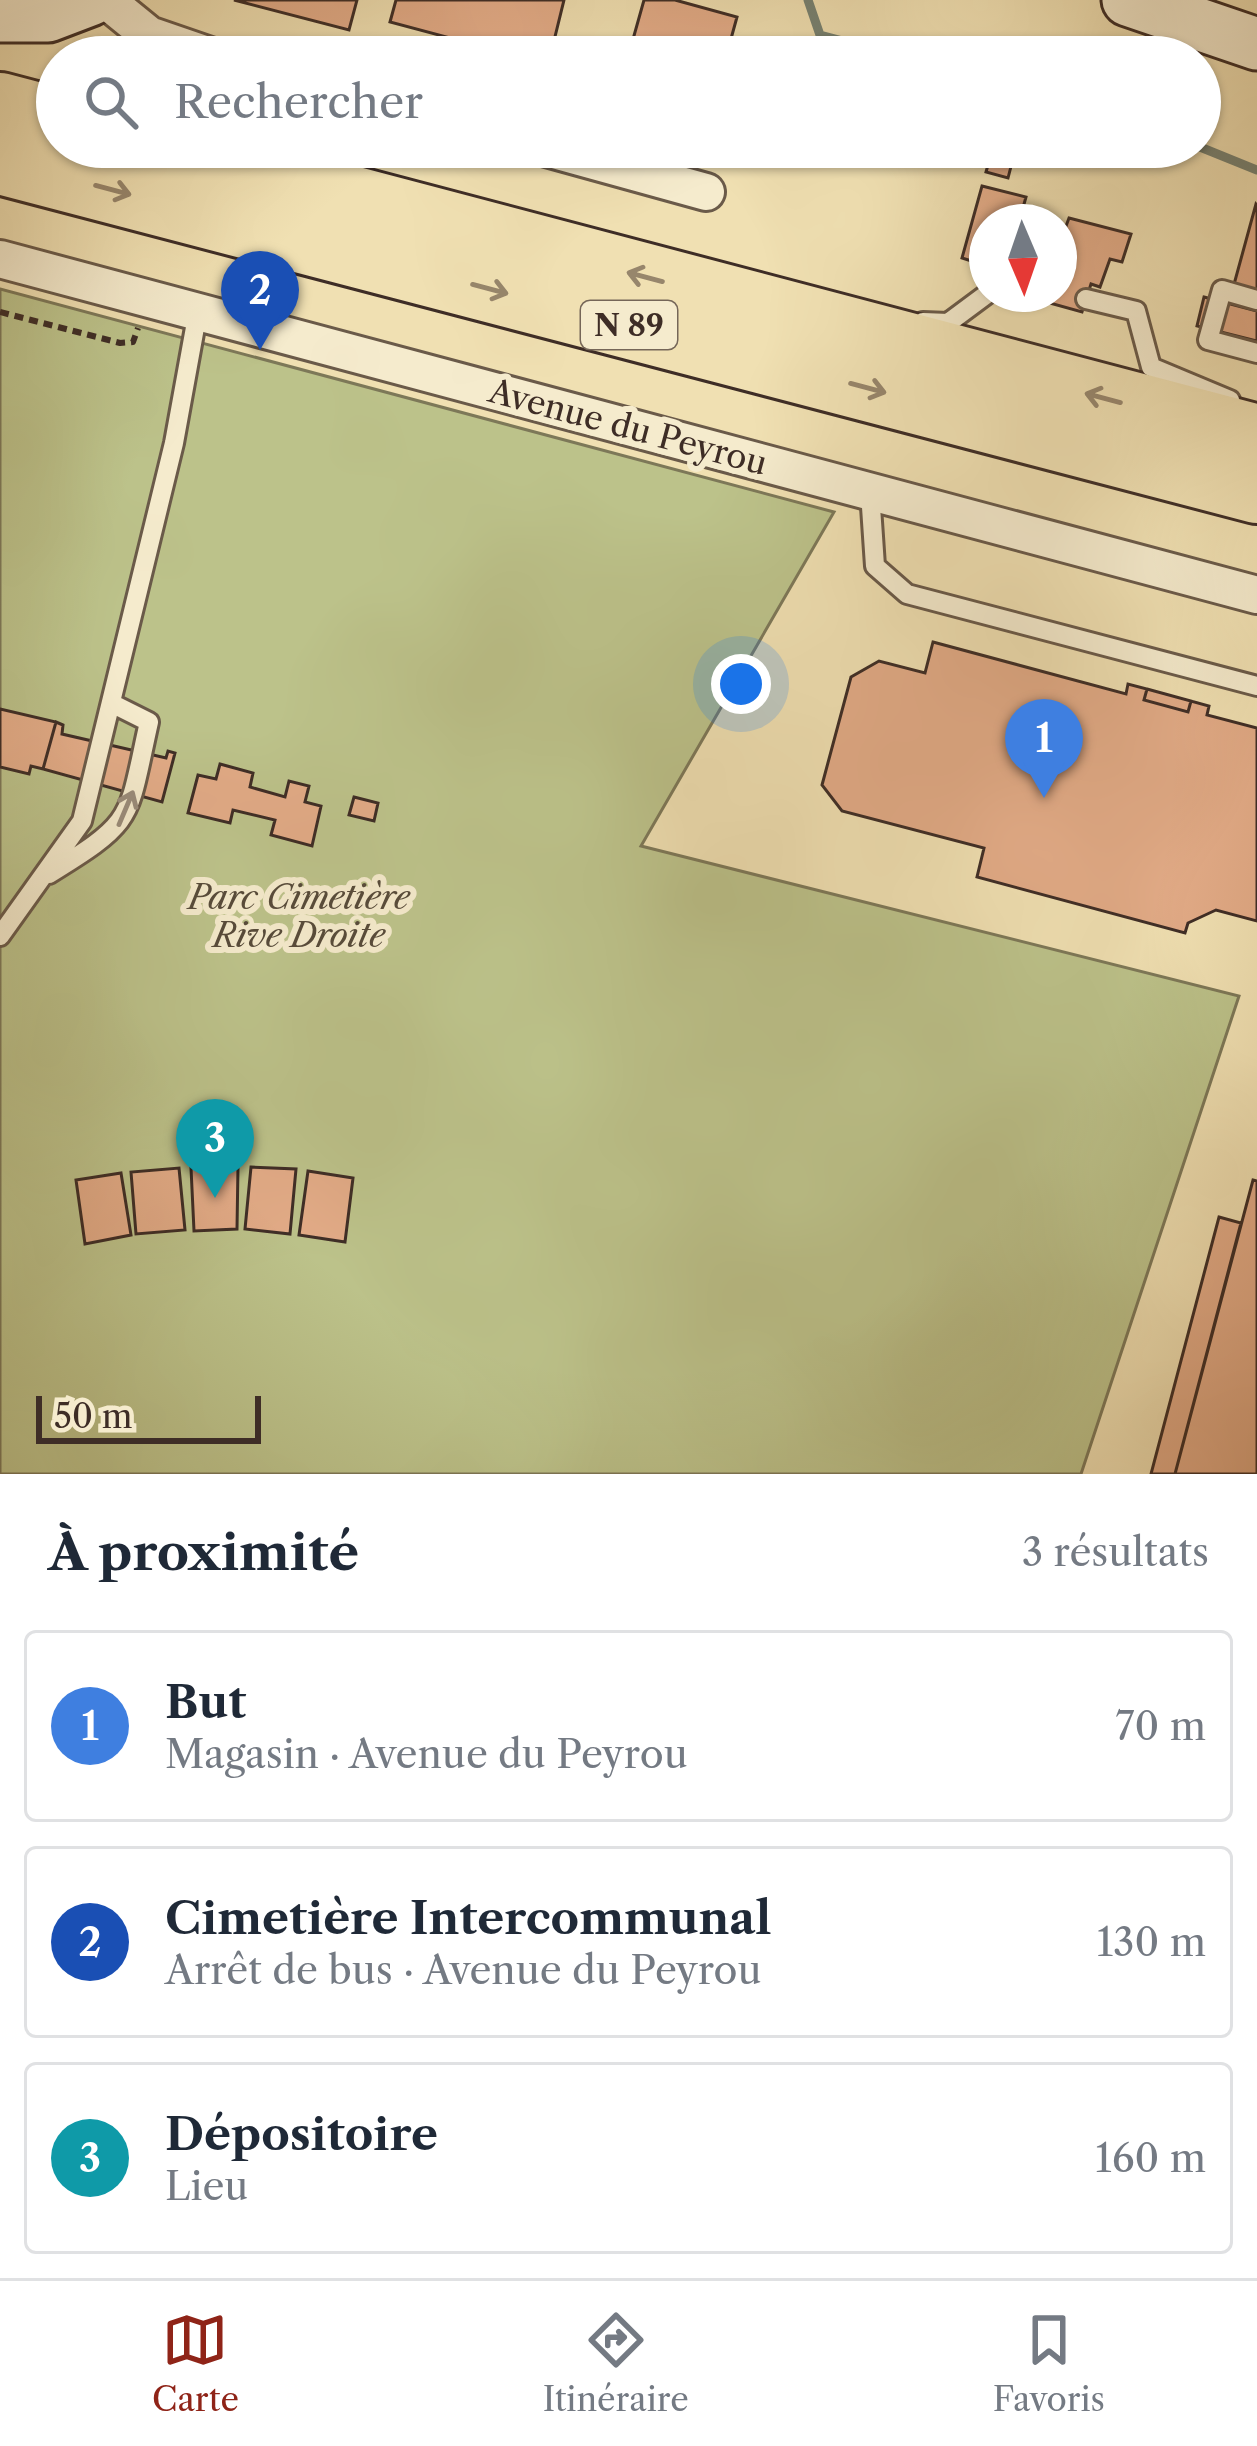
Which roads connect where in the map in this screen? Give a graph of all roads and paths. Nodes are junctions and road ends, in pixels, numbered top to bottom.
1 (90, 0) edge
2 (106, 0) edge
3 (1128, 0) edge
4 (0, 16) edge
5 (152, 36) edge
6 (1257, 44) edge
7 (0, 106) edge
8 (36, 116) edge
9 (0, 160) edge
10 (234, 168) edge
11 (619, 168) edge
12 (706, 192) dead end
13 (0, 259) edge
14 (149, 298) junction
15 (1086, 299) dead end
16 (1257, 300) edge
17 (969, 307) edge
18 (198, 311) junction
19 (0, 312) edge
20 (799, 317) junction
21 (1257, 353) edge
22 (1257, 410) edge
23 (1257, 438) edge
24 (1257, 490) edge
25 (870, 492) junction
26 (1257, 595) edge
27 (1257, 686) edge
28 (113, 704) junction
29 (39, 880) junction
30 (0, 936) edge

1 - 4 street
2 - 5 street
3 - 6 street
7 - 8 highway
9 -> 24 highway, N 89
20 -> 10 highway, N 89
11 - 12 street
13 - 14 street, Avenue du Peyrou
14 - 18 street, Avenue du Peyrou
14 - 19 path
15 - 22 lane
16 - 21 lane
17 - 20 lane
18 - 25 street, Avenue du Peyrou
18 - 28 lane
23 -> 20 highway, N 89
25 - 26 street, Avenue du Peyrou
25 - 27 lane
28 - 29 lane
29 -> 28 lane
29 - 30 lane

